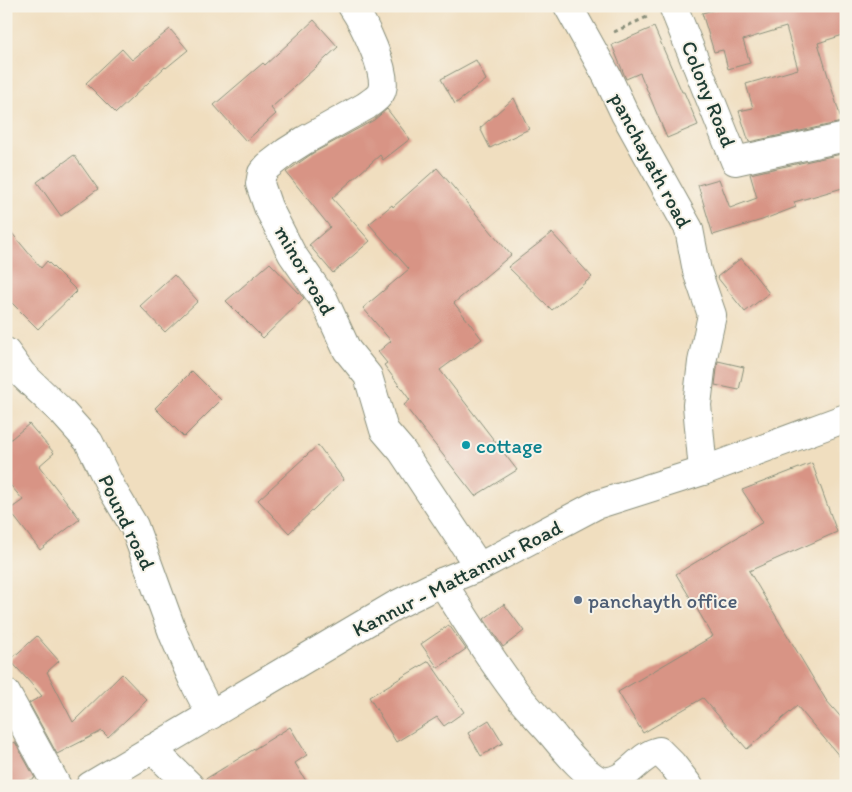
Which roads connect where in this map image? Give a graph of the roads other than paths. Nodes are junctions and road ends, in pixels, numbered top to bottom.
1 (352, 6) edge
2 (568, 6) edge
3 (664, 10) edge
4 (846, 137) edge
5 (6, 352) edge
6 (846, 418) edge
7 (703, 471) junction
8 (479, 567) junction
9 (442, 582) junction
10 (6, 693) edge
11 (211, 715) junction
12 (152, 749) junction
13 (58, 786) edge
14 (90, 786) edge
15 (190, 786) edge
16 (689, 786) edge

1 - 8 street, minor road
2 - 7 street, panchayath road
3 - 4 street, Colony Road
5 - 11 street, Pound road
6 - 7 street, Kannur - Mattannur Road
7 - 8 street, Kannur - Mattannur Road
8 - 9 street, Kannur - Mattannur Road
9 - 11 street, Kannur - Mattannur Road
9 - 16 street
10 - 13 street
11 - 12 street, Kannur - Mattannur Road
12 - 14 street, Kannur - Mattannur Road
12 - 15 street

